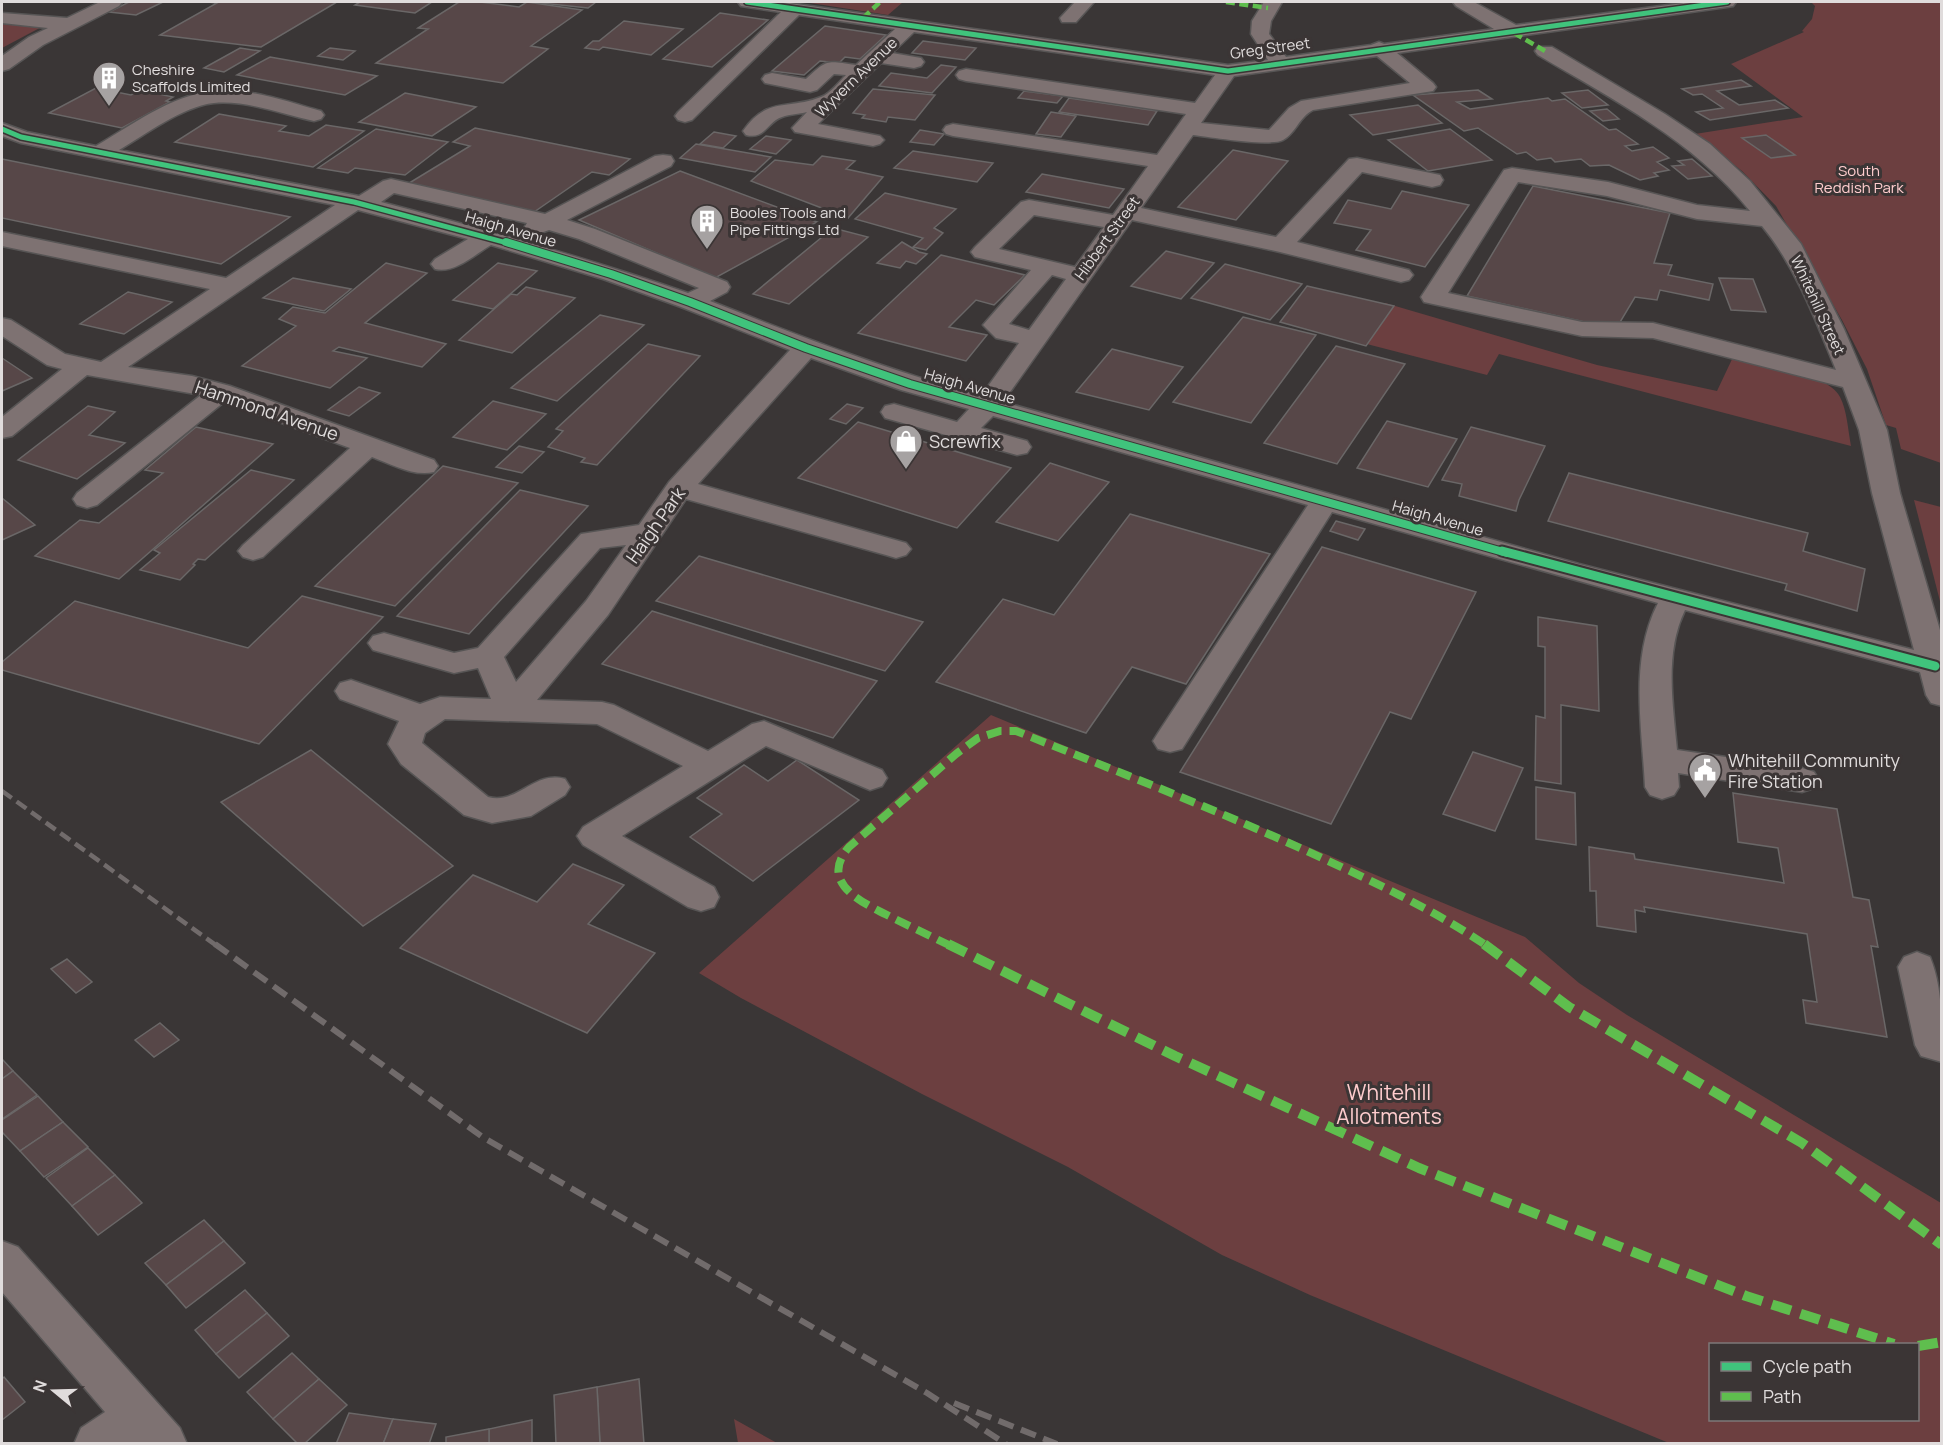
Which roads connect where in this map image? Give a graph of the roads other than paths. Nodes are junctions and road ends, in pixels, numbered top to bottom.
1 (113, 2) edge
2 (747, 2) edge
3 (1085, 2) edge
4 (1273, 2) edge
5 (1462, 2) edge
6 (1727, 2) edge
7 (795, 9) junction
8 (2, 18) edge
9 (1069, 18) dead end
10 (67, 25) junction
11 (910, 25) junction
12 (1512, 31) junction
13 (1379, 48) junction
14 (1545, 51) dead end
15 (877, 57) junction
16 (914, 62) dead end
17 (1280, 62) junction
18 (2, 65) edge
19 (1228, 70) junction
20 (861, 72) junction
21 (966, 75) dead end
22 (772, 79) dead end
23 (829, 102) junction
24 (314, 116) dead end
25 (685, 116) dead end
26 (1192, 119) junction
27 (2, 129) edge
28 (953, 130) dead end
29 (753, 131) dead end
30 (1131, 138) dead end
31 (873, 140) dead end
32 (99, 153) junction
33 (1063, 154) junction
34 (663, 160) dead end
35 (1162, 162) junction
36 (1432, 180) dead end
37 (358, 203) junction
38 (1123, 218) junction
39 (1770, 220) junction
40 (546, 221) junction
41 (2, 239) edge
42 (500, 240) junction
43 (1281, 245) junction
44 (443, 264) dead end
45 (1047, 267) junction
46 (1081, 275) junction
47 (1401, 275) dead end
48 (230, 286) junction
49 (690, 302) junction
50 (2, 325) edge
51 (1035, 339) junction
52 (806, 348) junction
53 (94, 368) junction
54 (1853, 382) junction
55 (221, 392) junction
56 (987, 406) junction
57 (894, 412) dead end
58 (2, 430) edge
59 (963, 431) junction
60 (368, 446) junction
61 (1017, 447) dead end
62 (424, 466) dead end
63 (679, 488) junction
64 (87, 499) dead end
65 (1325, 501) junction
66 (648, 533) junction
67 (896, 549) dead end
68 (253, 550) dead end
69 (1676, 598) junction
70 (384, 643) dead end
71 (488, 656) junction
72 (1938, 680) edge
73 (351, 691) dead end
74 (512, 708) junction
75 (421, 717) junction
76 (1170, 741) dead end
77 (711, 766) junction
78 (870, 778) dead end
79 (1802, 780) dead end
80 (554, 787) dead end
81 (701, 897) dead end
82 (1917, 967) dead end
83 (1941, 1046) edge
84 (2, 1261) edge
85 (151, 1430) edge
86 (98, 1443) edge

1 - 10 street
2 - 7 street, Greg Street
3 - 9 street
4 - 17 street
5 - 12 street
6 - 12 street, Greg Street
7 - 11 street, Greg Street
7 - 25 street
8 - 10 street
10 - 18 street
11 - 15 street, Wyvern Avenue
11 - 19 street, Greg Street
12 - 13 street, Greg Street
13 - 17 street, Greg Street
13 - 26 street
14 - 39 street, Whitehill Street
15 - 16 street
15 - 20 street, Wyvern Avenue
17 - 19 street, Greg Street
19 - 26 street, Hibbert Street
20 - 22 street
20 - 23 street, Wyvern Avenue
21 - 26 street
23 - 29 street
23 - 31 street, Wyvern Avenue
24 - 32 street
26 - 35 street, Hibbert Street
27 - 32 street, Haigh Avenue
28 - 33 street
30 - 33 street
32 - 37 street, Haigh Avenue
33 - 35 street
34 - 40 street
35 - 38 street, Hibbert Street
36 - 43 street
37 - 40 street
37 - 42 street, Haigh Avenue
37 - 48 street
38 - 43 street
38 - 45 street
38 - 46 street, Hibbert Street
39 - 54 street, Whitehill Street
39 - 54 street
40 - 42 street
40 - 49 street
41 - 48 street
42 - 44 street
42 - 49 street, Haigh Avenue
43 - 47 street
45 - 46 street
45 - 51 street
46 - 51 street, Hibbert Street
48 - 53 street
49 - 52 street, Haigh Avenue
50 - 53 street, Hammond Avenue
51 - 56 street, Hibbert Street
52 - 56 street, Haigh Avenue
52 - 63 street, Haigh Park
53 - 55 street, Hammond Avenue
53 - 58 street
54 - 72 street, Whitehill Street
55 - 60 street, Hammond Avenue
55 - 64 street
56 - 59 street, Hibbert Street
56 - 65 street, Haigh Avenue
57 - 59 street
59 - 61 street
60 - 62 street, Hammond Avenue
60 - 68 street
63 - 66 street, Haigh Park
63 - 67 street
65 - 69 street, Haigh Avenue
65 - 76 street
66 - 71 street
66 - 74 street, Haigh Park
69 - 72 street, Haigh Avenue
69 - 79 street
70 - 71 street
71 - 74 street
73 - 75 street
74 - 75 street
74 - 77 street
75 - 80 street
77 - 78 street
77 - 81 street
82 - 83 street
84 - 85 street
85 - 86 street

